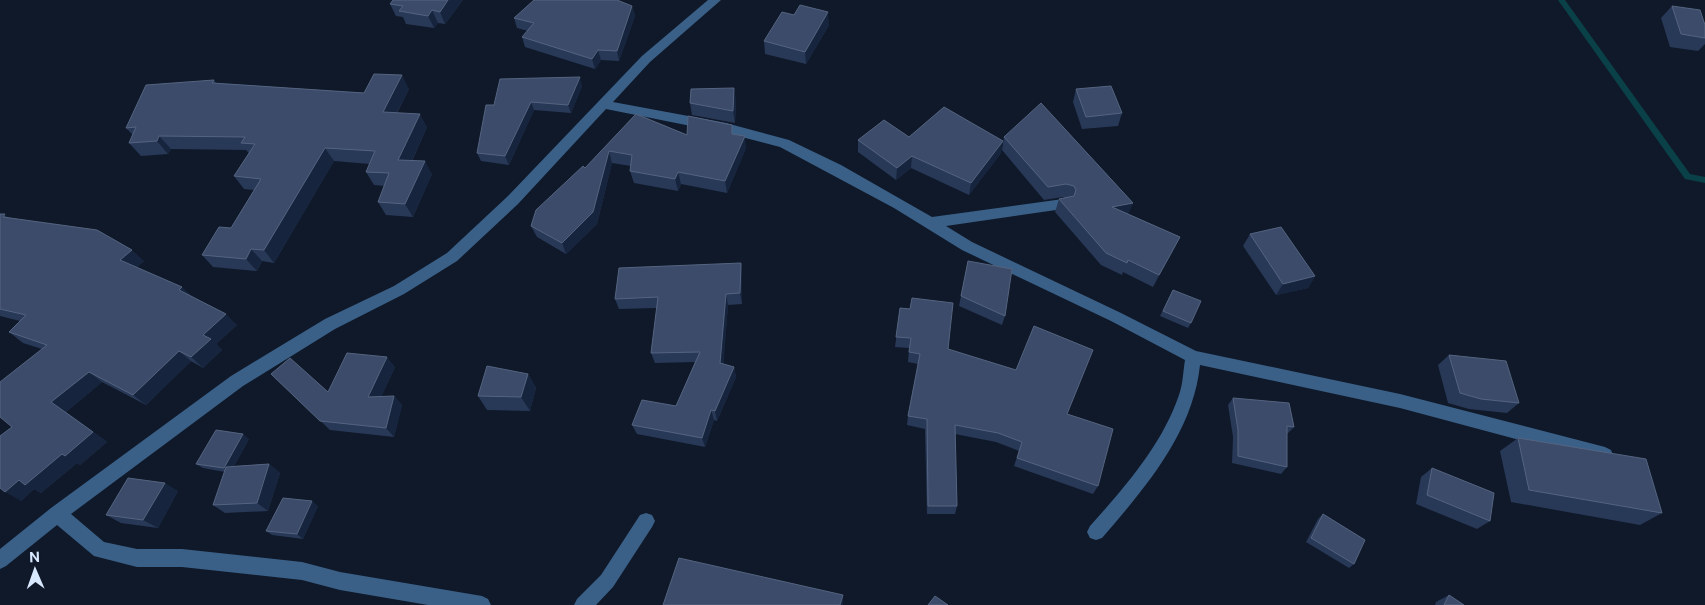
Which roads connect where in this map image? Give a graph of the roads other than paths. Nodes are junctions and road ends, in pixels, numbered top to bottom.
1 (715, 0) edge
2 (602, 104) junction
3 (1063, 204) edge
4 (930, 223) junction
5 (1193, 357) junction
6 (1618, 458) edge
7 (57, 514) junction
8 (646, 522) dead end
9 (1096, 532) dead end
10 (0, 560) edge
11 (482, 605) edge
12 (583, 605) edge

1 - 2 street
2 - 4 street
2 - 7 street
3 - 4 street
4 - 5 street
5 - 6 street
5 - 9 street
7 - 10 street
7 - 11 street
8 - 12 street

